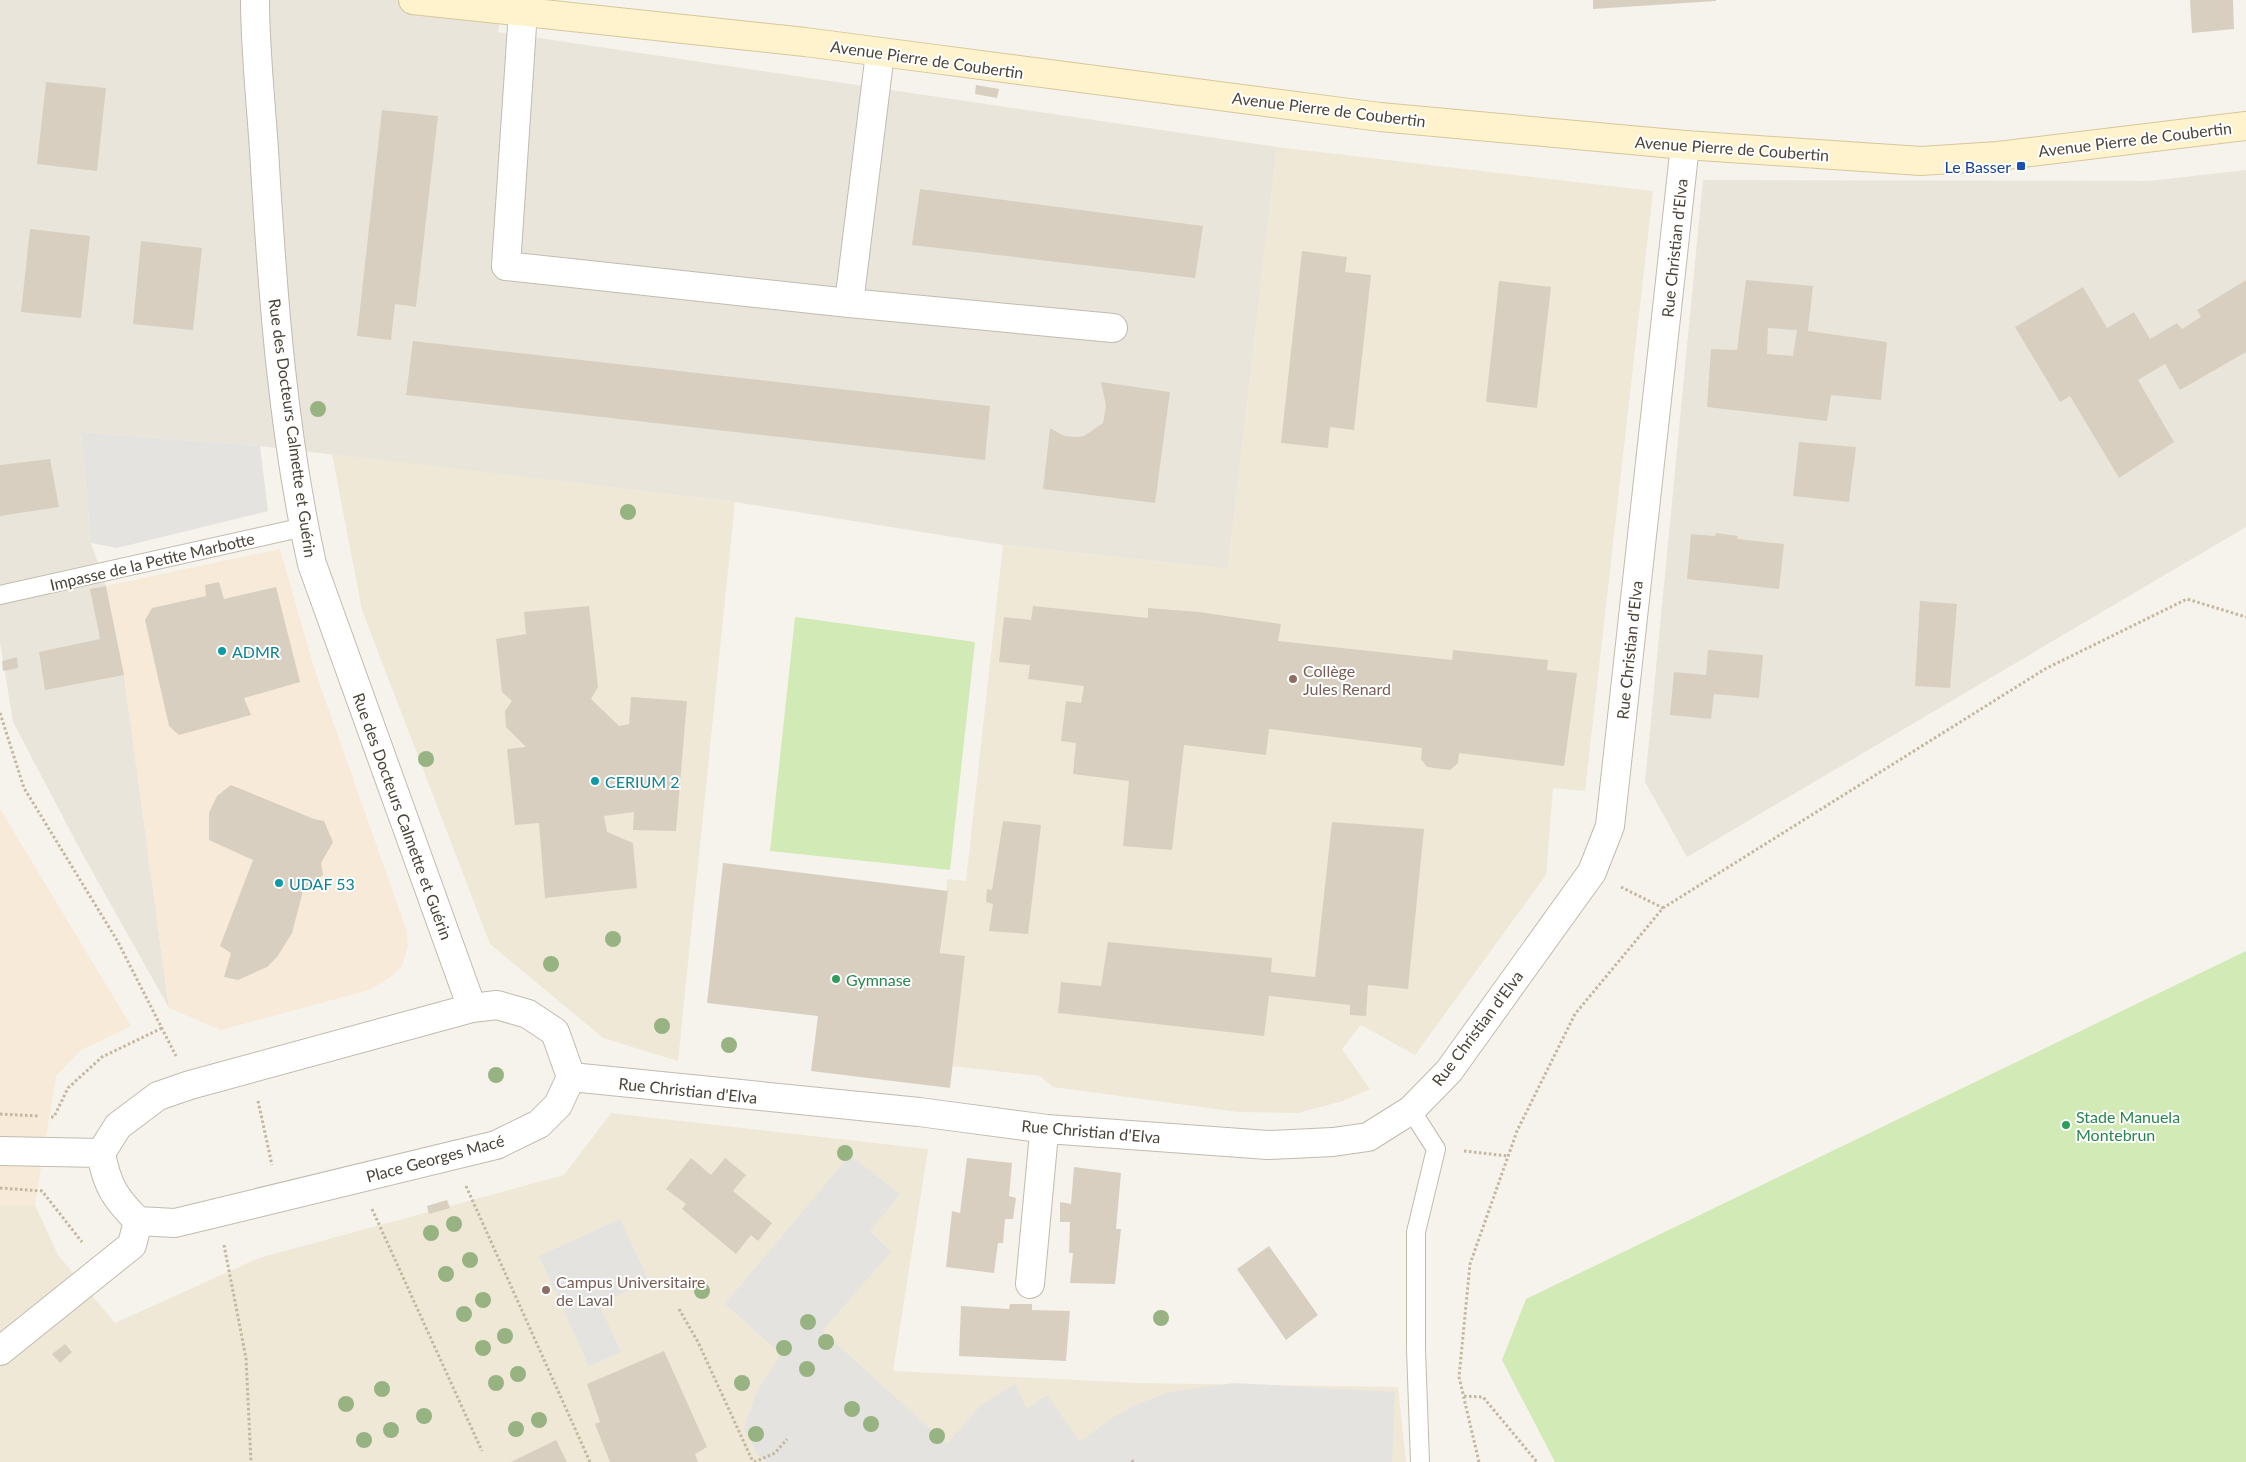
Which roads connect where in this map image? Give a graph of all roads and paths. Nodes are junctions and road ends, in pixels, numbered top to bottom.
1 (255, 0) edge
2 (414, 0) edge
3 (523, 10) junction
4 (880, 53) junction
5 (2246, 126) edge
6 (1685, 145) junction
7 (849, 303) junction
8 (1113, 328) dead end
9 (304, 528) junction
10 (0, 595) edge
11 (2246, 617) edge
12 (0, 713) edge
13 (1592, 872) junction
14 (1663, 908) junction
15 (472, 1008) junction
16 (162, 1028) junction
17 (250, 1069) junction
18 (570, 1077) junction
19 (190, 1085) junction
20 (1412, 1110) junction
21 (0, 1114) edge
22 (1047, 1129) junction
23 (1436, 1149) junction
24 (0, 1151) edge
25 (101, 1153) junction
26 (453, 1156) junction
27 (1508, 1156) junction
28 (358, 1179) junction
29 (280, 1198) junction
30 (217, 1213) junction
31 (138, 1221) junction
32 (1030, 1284) dead end
33 (679, 1309) dead end
34 (0, 1351) edge
35 (1464, 1396) junction
36 (787, 1439) dead end
37 (482, 1451) dead end
38 (251, 1462) edge
39 (590, 1462) edge
40 (753, 1462) edge
41 (1420, 1462) edge
42 (1479, 1462) edge
43 (1537, 1462) edge

1 - 9 street, Rue des Docteurs Calmette et Guérin
2 - 3 street, Avenue Pierre de Coubertin
3 - 4 street, Avenue Pierre de Coubertin
3 - 7 street
4 - 6 street, Avenue Pierre de Coubertin
4 - 7 street
5 - 6 street, Avenue Pierre de Coubertin
6 - 13 street, Rue Christian d'Elva
7 - 8 street
9 - 10 lane, Impasse de la Petite Marbotte
9 - 15 street, Rue des Docteurs Calmette et Guérin
11 - 14 path
12 - 16 path
13 - 14 path
13 - 20 street, Rue Christian d'Elva
14 - 27 path
15 - 17 street
15 - 18 street
16 - 19 path
16 - 21 path
17 - 19 street
17 - 29 path
18 - 22 street, Rue Christian d'Elva
18 - 26 street, Place Georges Macé
19 - 25 street
20 - 22 street, Rue Christian d'Elva
20 - 23 lane
22 - 32 street
23 - 27 path
23 - 41 lane
24 - 25 street
25 - 31 street
26 - 28 street, Place Georges Macé
26 - 39 path
27 - 35 path
28 - 29 street, Place Georges Macé
28 - 37 path
29 - 30 street, Place Georges Macé
30 - 31 street, Place Georges Macé
30 - 38 path
31 - 34 street
33 - 40 path
35 - 42 path
35 - 43 path
36 - 40 path

